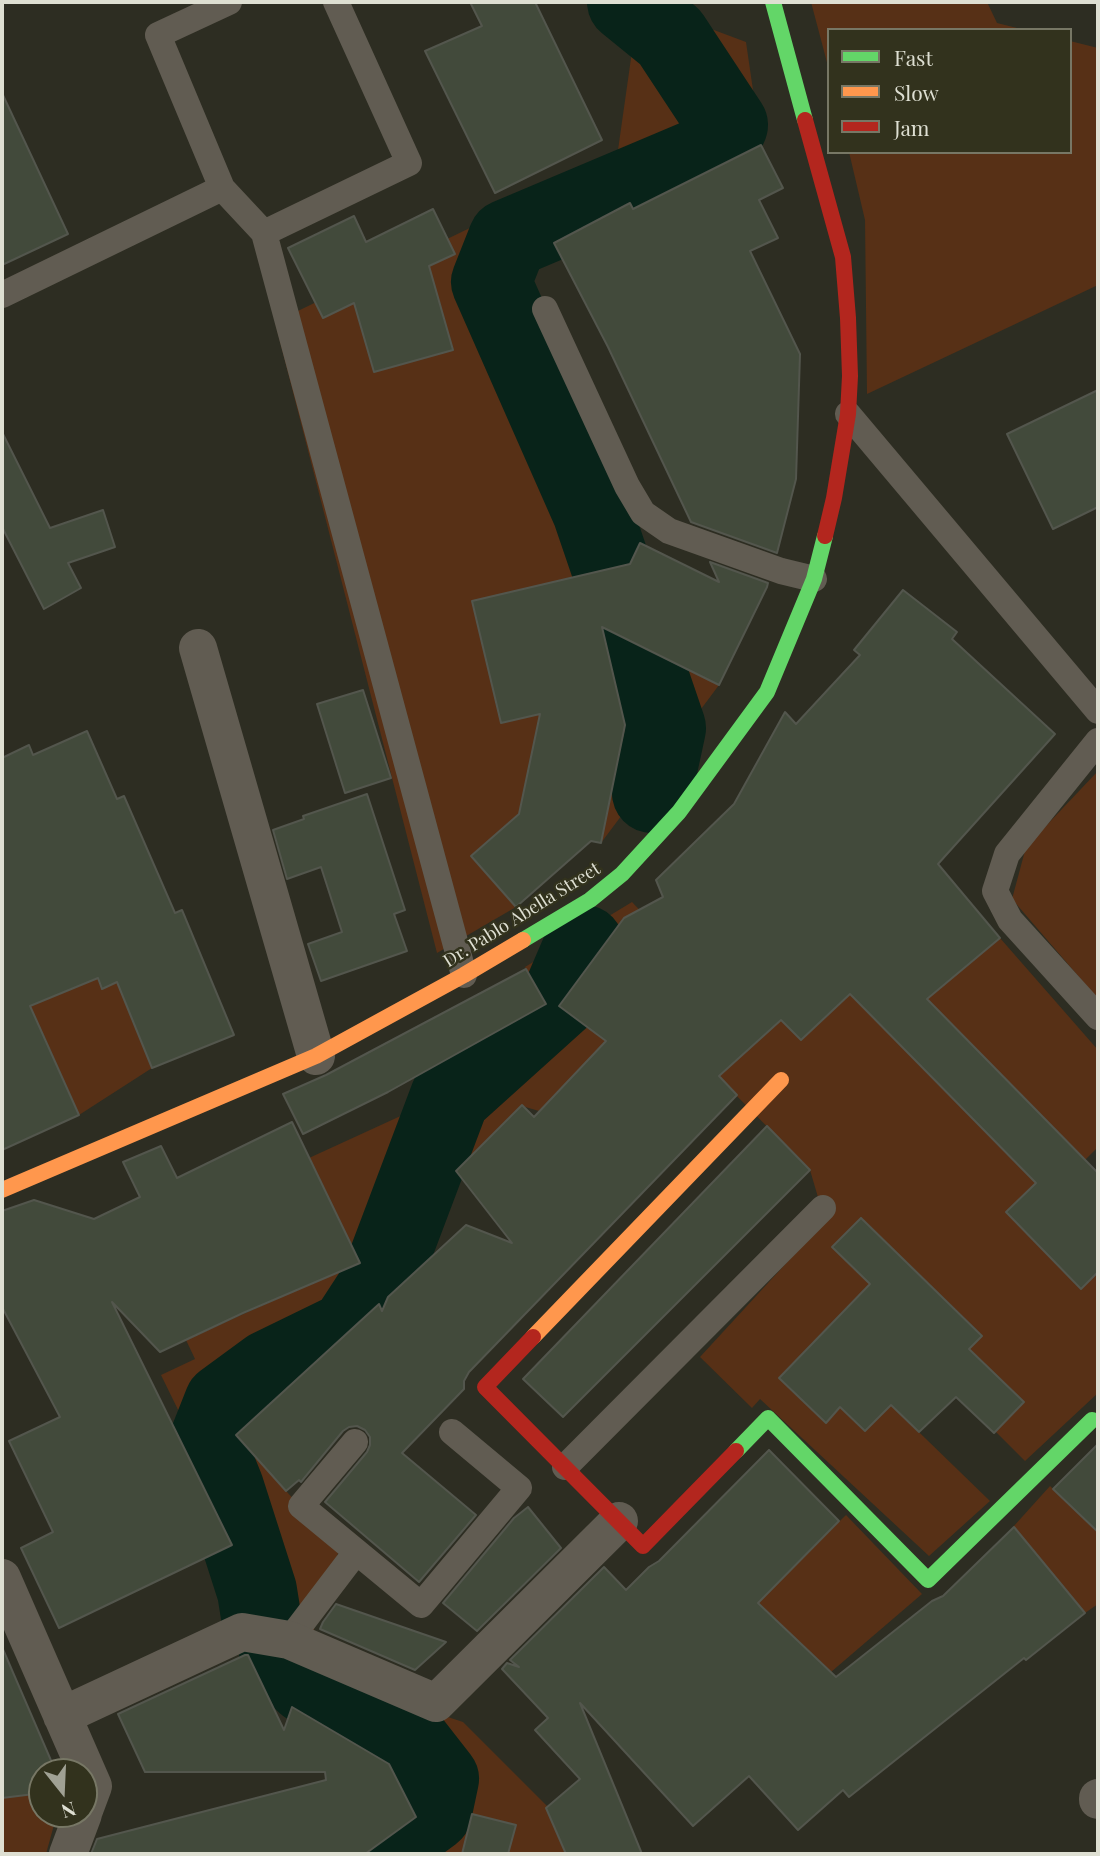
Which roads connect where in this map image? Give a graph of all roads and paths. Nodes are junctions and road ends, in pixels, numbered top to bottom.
1 (229, 2) edge
2 (336, 2) edge
3 (773, 2) edge
4 (222, 188) junction
5 (264, 233) junction
6 (2, 295) edge
7 (545, 309) dead end
8 (848, 414) junction
9 (814, 579) junction
10 (198, 648) dead end
11 (1098, 711) edge
12 (1098, 741) edge
13 (464, 975) junction
14 (1098, 1017) edge
15 (316, 1056) junction
16 (781, 1080) dead end
17 (2, 1190) edge
18 (823, 1208) dead end
19 (1092, 1420) dead end
20 (453, 1432) dead end
21 (355, 1442) dead end
22 (565, 1467) junction
23 (619, 1521) junction
24 (356, 1552) junction
25 (2, 1578) edge
26 (289, 1640) junction
27 (62, 1716) junction
28 (81, 1758) edge
29 (77, 1828) edge
30 (68, 1854) edge

1 - 4 lane
2 - 5 lane
3 - 8 street, Dr. Pablo Abella Street
4 - 5 lane
4 - 6 lane
5 - 13 lane
7 - 9 lane
8 - 9 street, Dr. Pablo Abella Street
8 - 11 lane
9 - 13 street, Dr. Pablo Abella Street
10 - 15 street
12 - 14 lane
13 - 15 street, Dr. Pablo Abella Street
15 - 17 street, Dr. Pablo Abella Street
16 - 22 street
18 - 22 lane
19 - 23 street
20 - 24 lane
21 - 24 lane
22 - 23 street
23 - 26 street
24 - 26 lane
25 - 27 street
26 - 27 street
27 - 28 street
29 - 30 street

